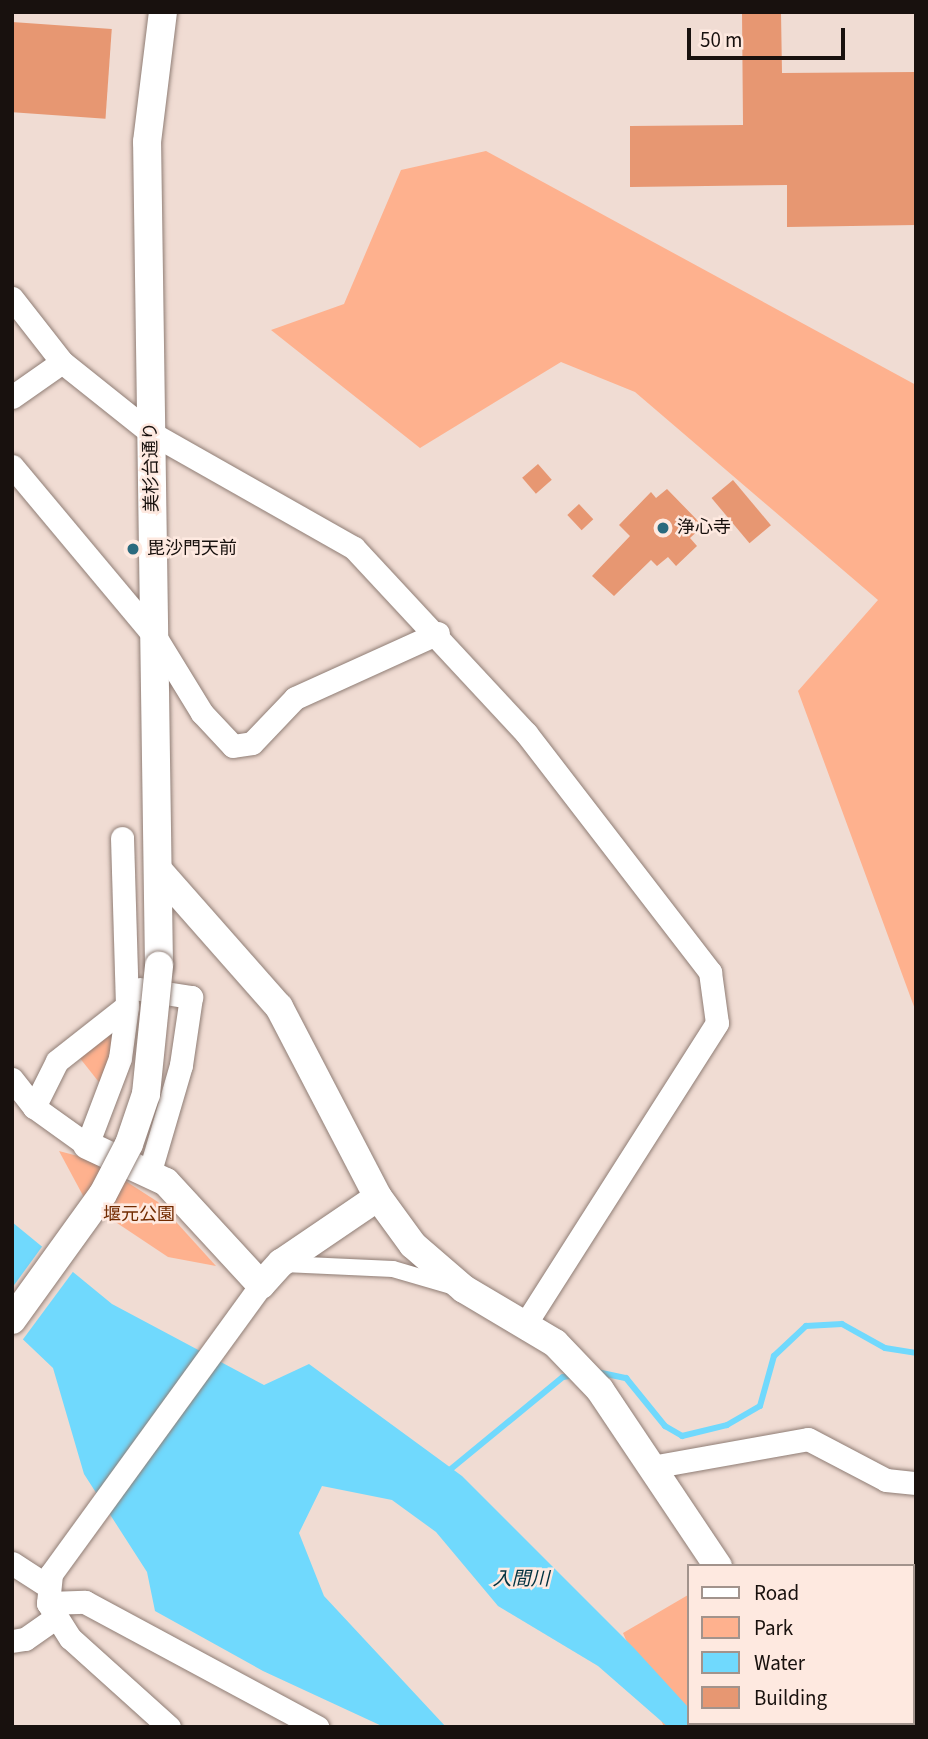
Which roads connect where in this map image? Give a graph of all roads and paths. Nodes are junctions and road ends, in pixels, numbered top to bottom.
1 (163, 12) edge
2 (12, 298) edge
3 (62, 362) junction
4 (12, 397) edge
5 (151, 433) junction
6 (12, 466) edge
7 (438, 633) junction
8 (156, 638) junction
9 (122, 838) dead end
10 (159, 871) junction
11 (128, 996) junction
12 (12, 1079) edge
13 (34, 1107) junction
14 (87, 1145) junction
15 (150, 1171) junction
16 (378, 1197) junction
17 (281, 1264) junction
18 (261, 1285) junction
19 (464, 1289) junction
20 (12, 1320) edge
21 (525, 1324) junction
22 (657, 1466) junction
23 (916, 1483) edge
24 (12, 1563) edge
25 (717, 1564) edge
26 (52, 1594) junction
27 (12, 1640) edge
28 (169, 1727) edge
29 (317, 1727) edge

1 - 5 street, 美杉台通り
2 - 3 street
3 - 4 street
3 - 5 street
5 - 7 street
5 - 8 street, 美杉台通り
6 - 8 street
7 - 8 street
7 - 21 street
8 - 10 street, 美杉台通り
9 - 11 street
10 - 16 street
10 - 20 street, 美杉台通り, bridge
11 - 13 street
11 - 14 street
11 - 15 street
12 - 13 street
13 - 14 street
14 - 15 street
15 - 18 street
16 - 17 street
16 - 19 street
17 - 18 street
17 - 19 street
18 - 26 street
19 - 21 street
21 - 22 street
22 - 23 street
22 - 25 street
24 - 26 street
26 - 27 street
26 - 28 street
26 - 29 street

